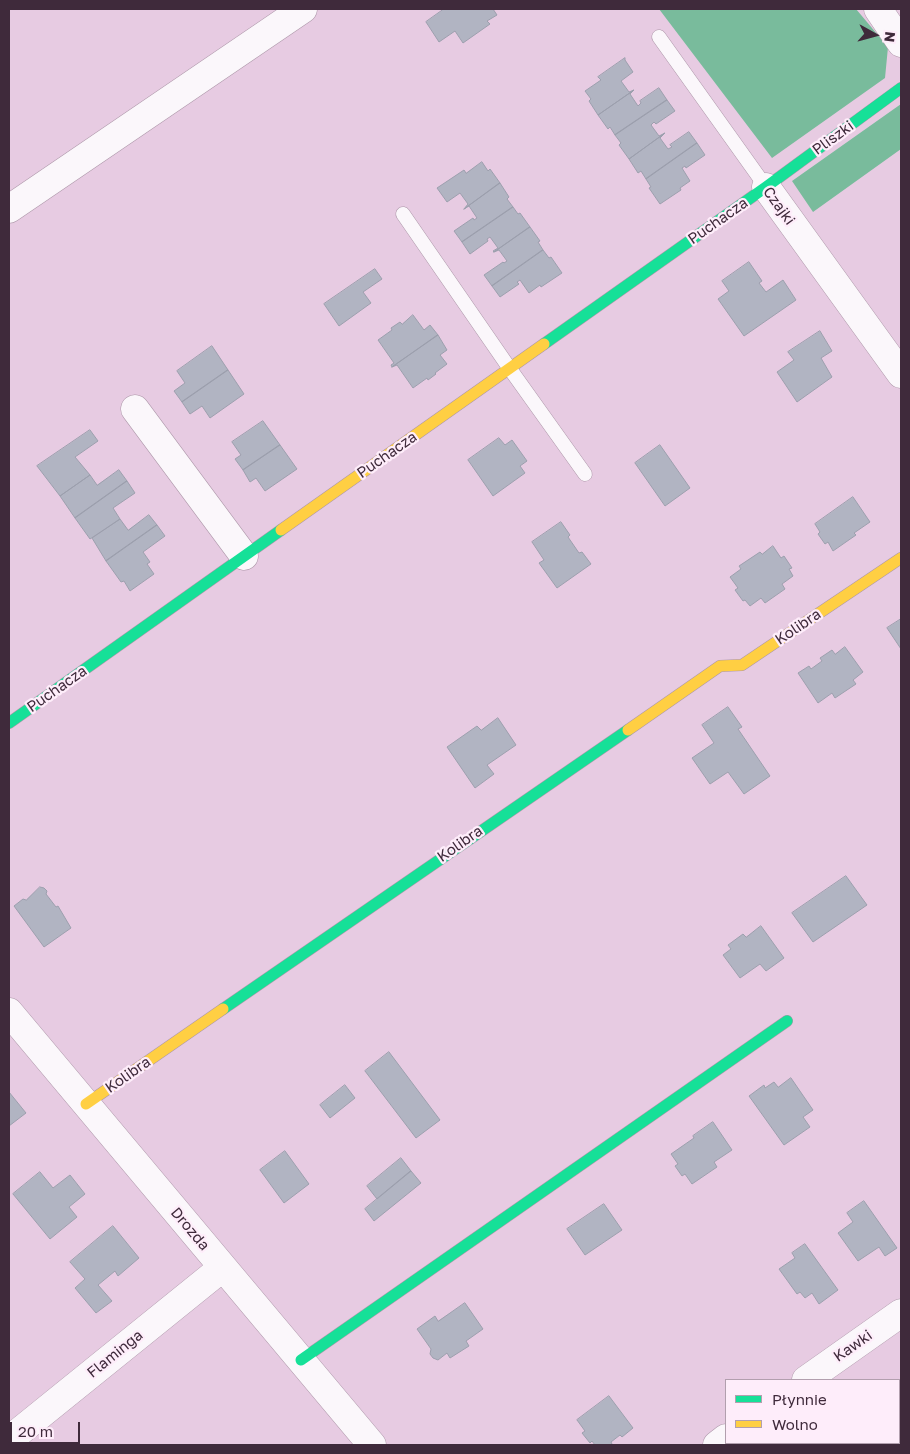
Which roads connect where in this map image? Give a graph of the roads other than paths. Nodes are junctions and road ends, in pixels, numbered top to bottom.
1 (303, 9) edge
2 (878, 9) edge
3 (659, 37) dead end
4 (901, 42) edge
5 (901, 88) edge
6 (766, 187) junction
7 (9, 209) edge
8 (403, 214) dead end
9 (510, 368) junction
10 (901, 374) edge
11 (135, 408) dead end
12 (585, 474) dead end
13 (244, 556) junction
14 (901, 558) edge
15 (9, 723) edge
16 (9, 1012) edge
17 (787, 1020) dead end
18 (86, 1104) junction
19 (222, 1268) junction
20 (901, 1313) edge
21 (301, 1360) junction
22 (821, 1376) edge
23 (9, 1440) edge
24 (372, 1445) edge

1 - 7 street
2 - 4 street
3 - 6 lane, Czajki
5 - 6 street, Pliszki
6 - 9 street, Puchacza
6 - 10 street, Czajki
8 - 9 lane
9 - 12 lane
9 - 13 street, Puchacza
11 - 13 street
13 - 15 street, Puchacza
14 - 18 street, Kolibra
16 - 18 street, Drozda
17 - 21 street
18 - 19 street, Drozda
19 - 21 street, Drozda
19 - 23 street, Flaminga
20 - 22 street, Kawki
21 - 24 street, Drozda

